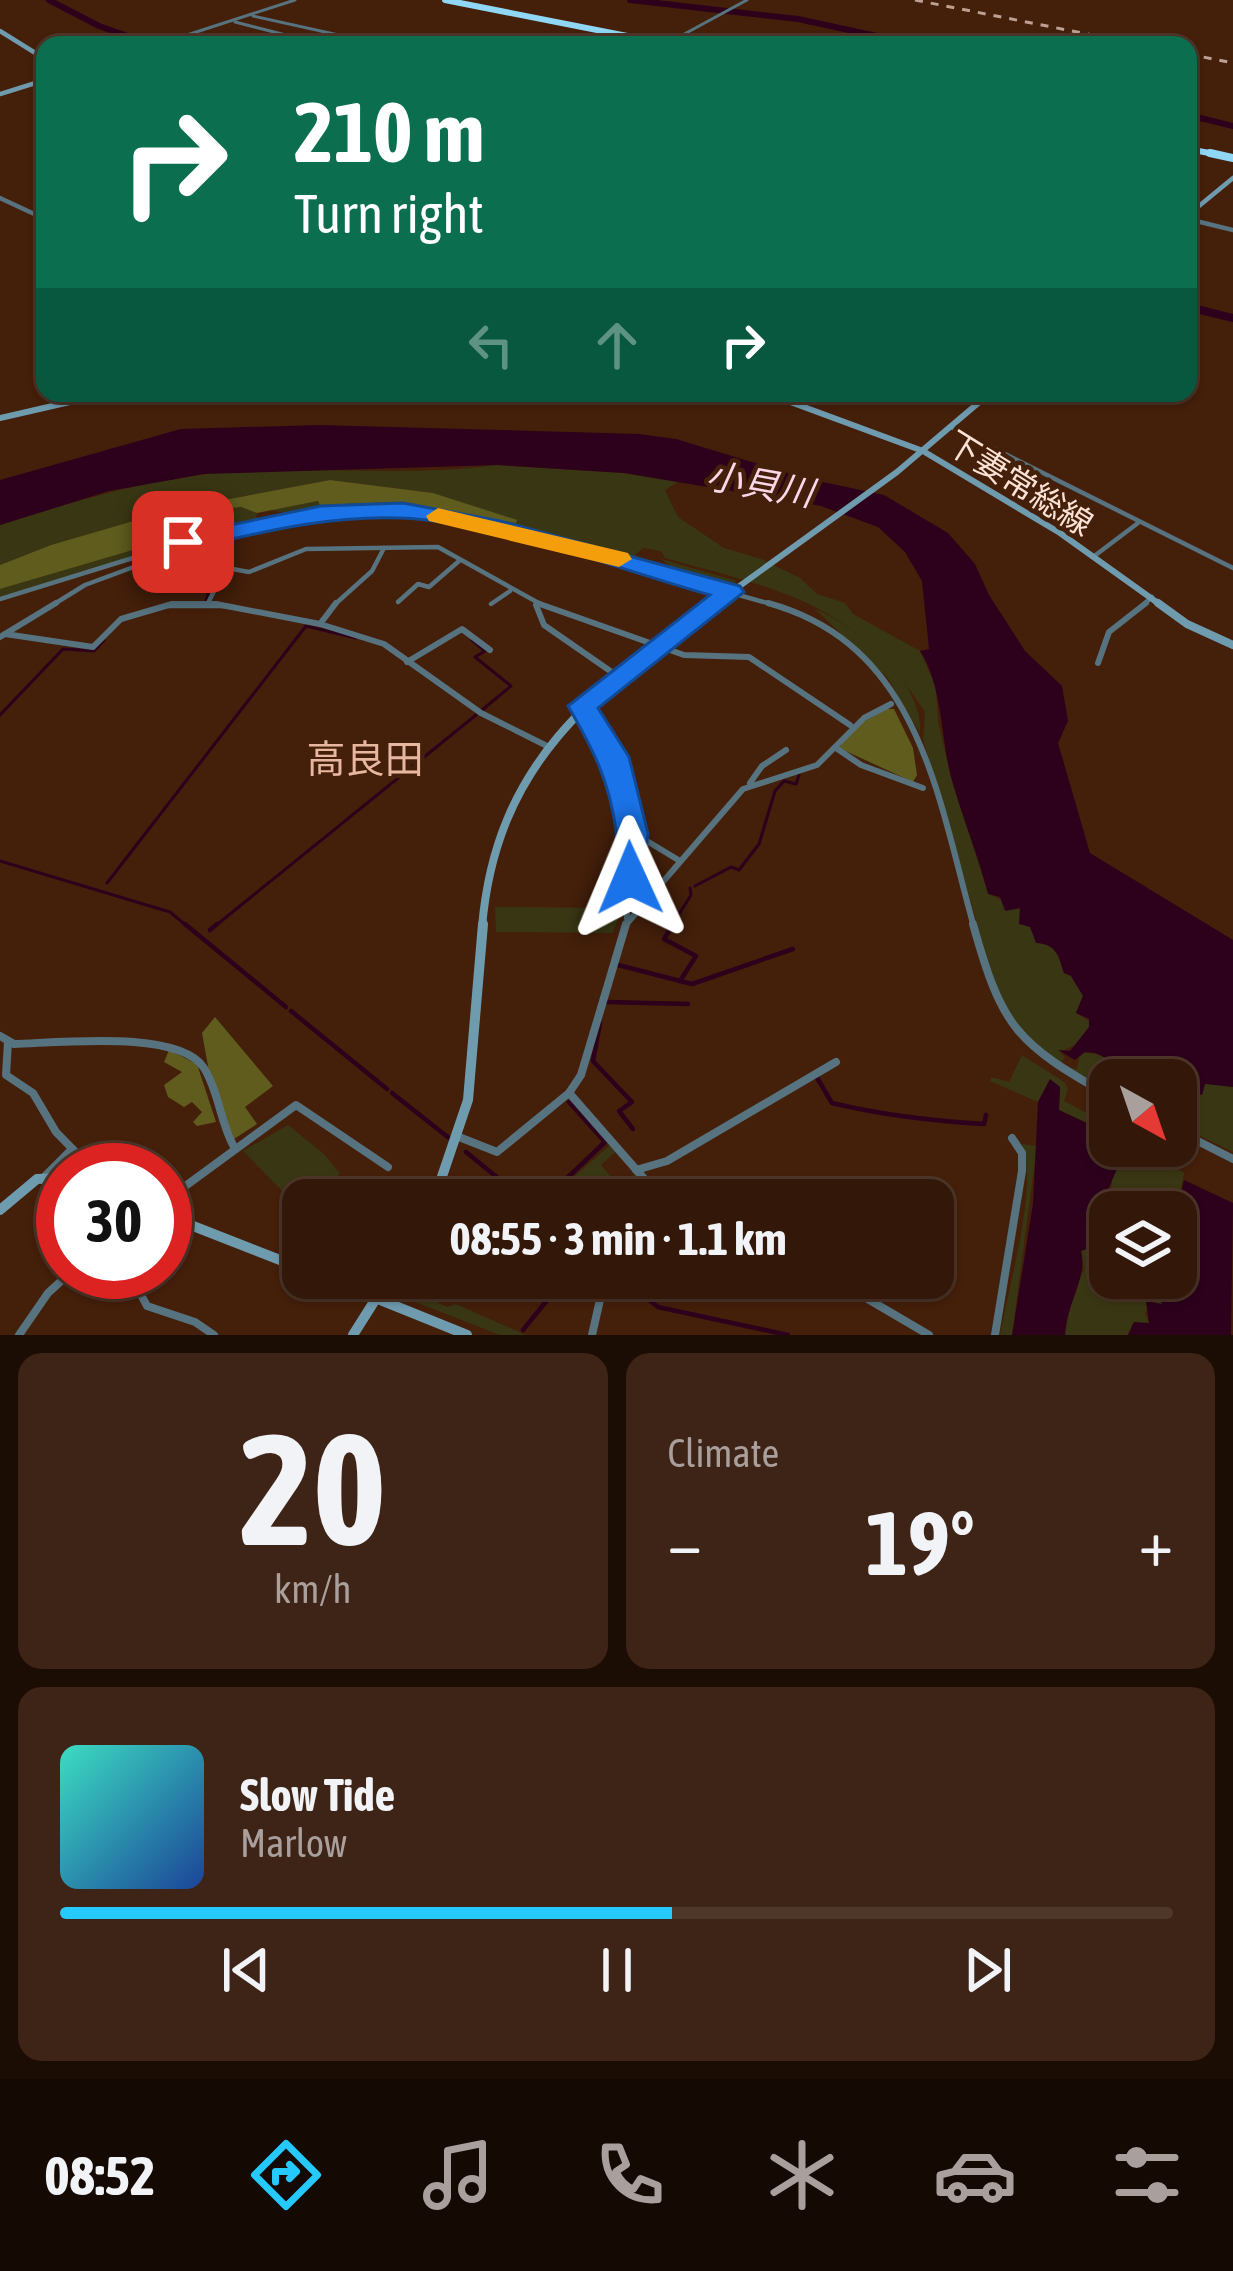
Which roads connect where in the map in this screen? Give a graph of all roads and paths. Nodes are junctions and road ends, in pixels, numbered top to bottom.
1 (295, 0) edge
2 (441, 0) edge
3 (747, 0) edge
4 (249, 15) junction
5 (232, 21) junction
6 (0, 31) edge
7 (184, 36) edge
8 (290, 36) edge
9 (340, 36) edge
10 (621, 36) edge
11 (682, 36) edge
12 (36, 53) edge
13 (36, 83) edge
14 (0, 94) edge
15 (1197, 150) edge
16 (1233, 157) edge
17 (1233, 178) edge
18 (0, 198) edge
19 (1197, 209) edge
20 (36, 215) edge
21 (1197, 220) edge
22 (1233, 230) edge
23 (70, 402) edge
24 (790, 402) edge
25 (979, 402) edge
26 (0, 418) edge
27 (951, 427) junction
28 (923, 451) junction
29 (1138, 523) junction
30 (384, 548) junction
31 (1093, 557) junction
32 (460, 561) junction
33 (1233, 568) edge
34 (225, 569) junction
35 (510, 591) junction
36 (733, 591) junction
37 (1152, 597) junction
38 (0, 599) edge
39 (398, 602) dead end
40 (208, 603) junction
41 (491, 604) dead end
42 (536, 604) junction
43 (320, 623) junction
44 (3, 636) edge
45 (659, 644) junction
46 (1233, 645) edge
47 (490, 650) dead end
48 (407, 662) junction
49 (1098, 663) dead end
50 (616, 675) junction
51 (891, 704) dead end
52 (582, 706) junction
53 (850, 725) junction
54 (547, 746) junction
55 (836, 748) junction
56 (787, 751) dead end
57 (750, 784) junction
58 (923, 788) dead end
59 (632, 832) junction
60 (680, 862) junction
61 (627, 922) junction
62 (4, 1039) edge
63 (836, 1062) dead end
64 (1089, 1084) edge
65 (569, 1094) junction
66 (459, 1137) junction
67 (1012, 1138) dead end
68 (1197, 1141) edge
69 (67, 1143) edge
70 (234, 1147) junction
71 (1233, 1159) edge
72 (388, 1167) dead end
73 (636, 1169) junction
74 (442, 1179) edge
75 (647, 1179) edge
76 (192, 1180) edge
77 (36, 1183) edge
78 (0, 1210) edge
79 (192, 1226) edge
80 (282, 1261) edge
81 (44, 1299) edge
82 (143, 1299) edge
83 (375, 1299) joint
84 (600, 1299) edge
85 (867, 1299) edge
86 (19, 1335) edge
87 (214, 1335) edge
88 (352, 1335) edge
89 (467, 1335) edge
90 (592, 1335) edge
91 (928, 1335) edge
92 (995, 1335) edge

1 - 4 street
2 - 10 highway
3 - 11 street
4 - 5 street
4 - 9 street
5 - 7 street
5 - 8 street
6 - 12 street
13 - 14 street
15 - 16 highway
17 - 19 street
18 - 20 street
21 - 22 street
23 - 26 street
24 - 28 street, 下妻常総線
25 - 27 street
27 - 28 street
27 - 29 street
28 - 31 street, 下妻常総線
28 - 36 street
29 - 31 street
29 - 33 street
30 - 32 street
30 - 34 street
30 - 43 street
31 - 37 street, 下妻常総線
32 - 35 street
32 - 39 street
34 - 40 street
34 - 44 street
35 - 41 street
35 - 42 street
36 - 38 street
36 - 45 street
36 - 64 street
37 - 46 street, 下妻常総線
37 - 49 street
40 - 43 street
40 - 44 street
42 - 45 street
42 - 50 street
43 - 48 street
45 - 50 street
45 - 53 street
47 - 48 street
48 - 54 street
50 - 52 street
51 - 53 street
52 - 54 street
52 - 59 street
53 - 55 street
54 - 66 street
55 - 57 street
55 - 58 street
56 - 57 street
57 - 60 street
59 - 60 street
59 - 61 street
60 - 61 street
61 - 65 street
62 - 69 street
62 - 70 street
63 - 73 street
65 - 66 street
65 - 73 street
66 - 74 street
67 - 92 street
68 - 71 street
70 - 72 street
70 - 76 street
73 - 75 street
77 - 78 street
79 - 80 street
81 - 86 street
82 - 87 street
83 - 88 street
83 - 89 street
84 - 90 street
85 - 91 street

